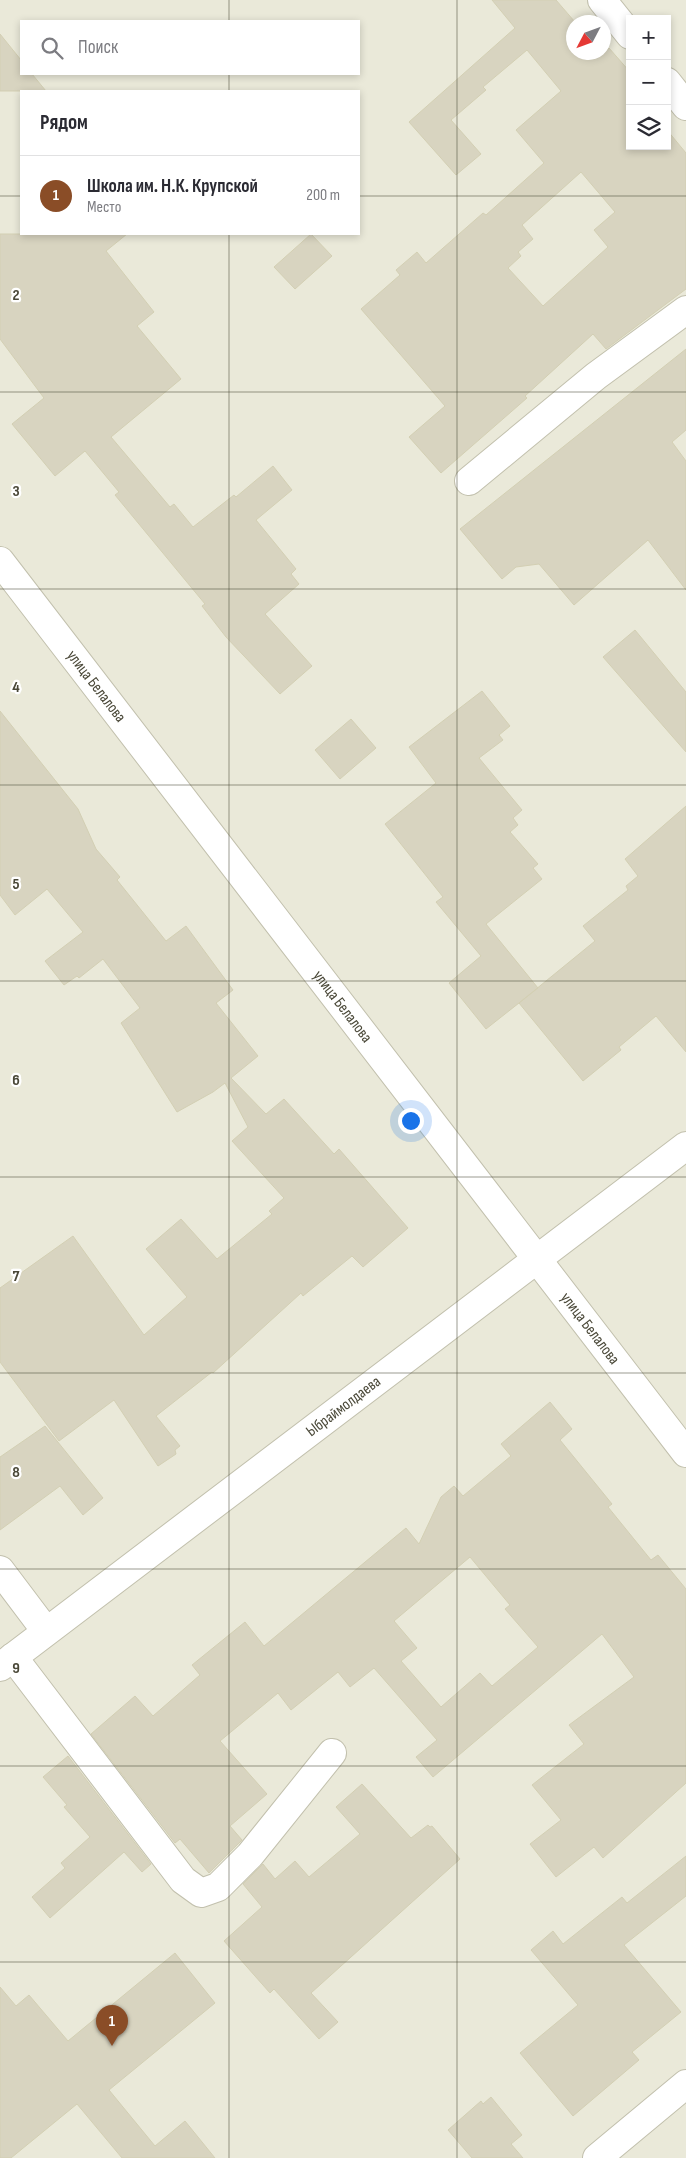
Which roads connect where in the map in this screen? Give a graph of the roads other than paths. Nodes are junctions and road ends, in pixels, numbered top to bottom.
1 (602, 0) edge
2 (626, 30) edge
3 (671, 87) edge
4 (686, 106) edge
5 (686, 310) edge
6 (469, 481) dead end
7 (0, 561) edge
8 (686, 1146) edge
9 (536, 1260) junction
10 (686, 1452) edge
11 (0, 1570) edge
12 (46, 1631) junction
13 (6, 1662) edge
14 (332, 1753) dead end
15 (686, 2084) edge
16 (597, 2158) edge

1 - 2 street
3 - 4 street
5 - 6 street
7 - 9 street, улица Белалова
8 - 9 street, Ыбраймолдаева
9 - 10 street, улица Белалова
9 - 12 street, Ыбраймолдаева
11 - 12 street
12 - 13 street, Ыбраймолдаева
13 - 14 street
15 - 16 street

